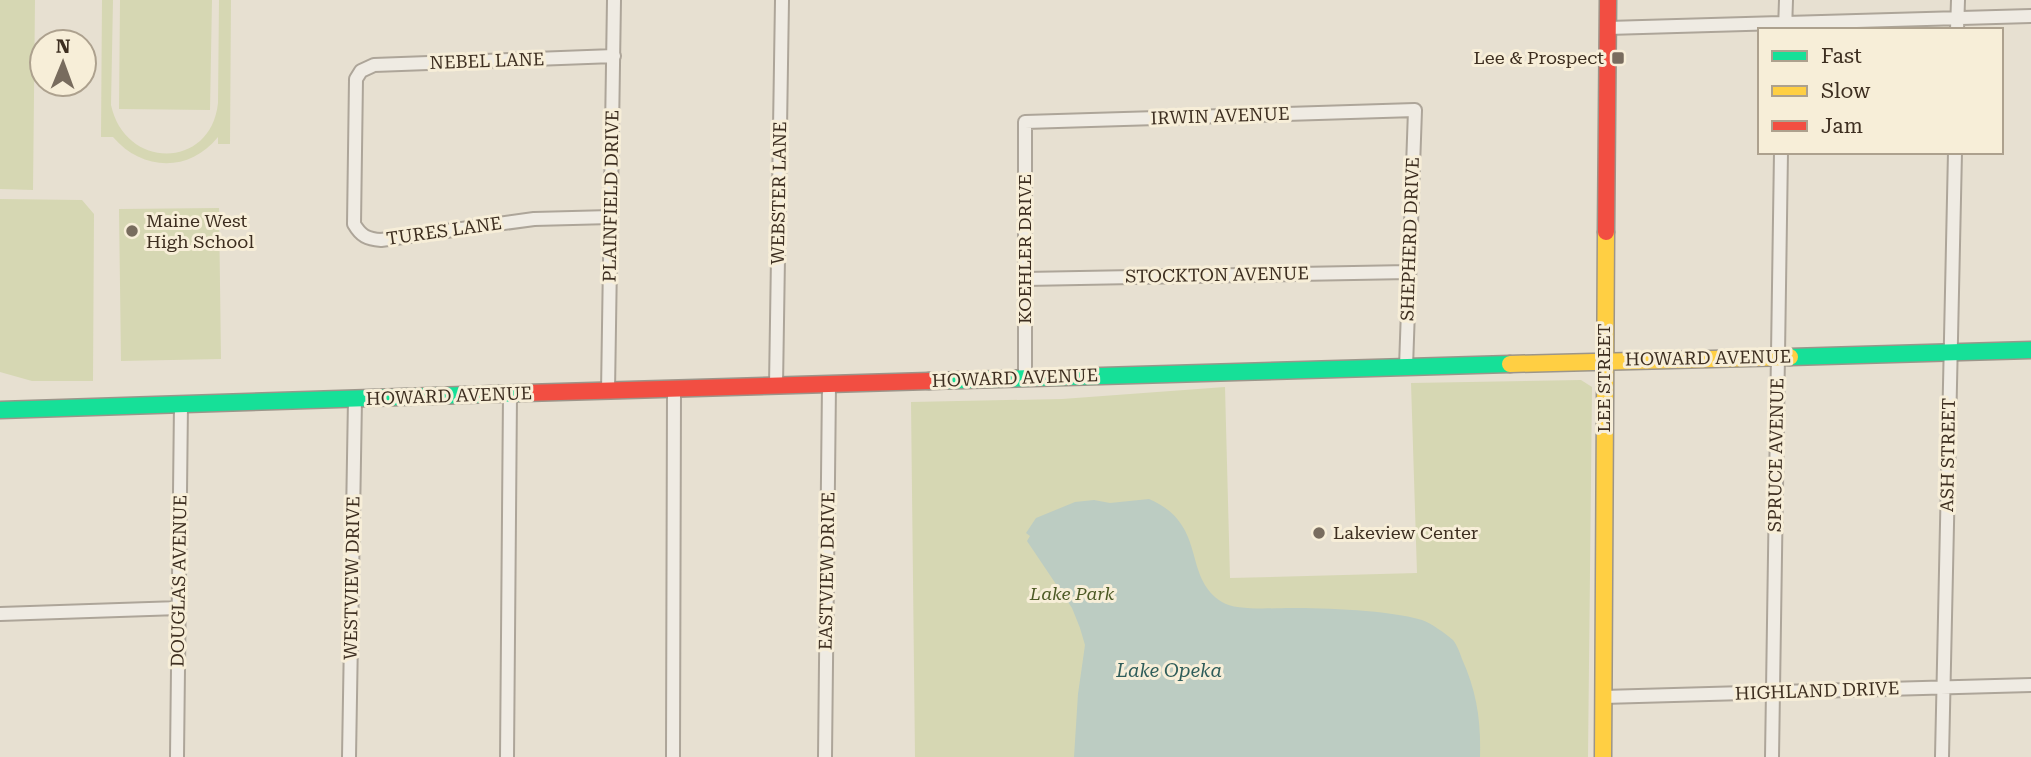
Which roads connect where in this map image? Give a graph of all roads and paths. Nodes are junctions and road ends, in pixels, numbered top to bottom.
1 (614, 0) edge
2 (782, 0) edge
3 (1608, 0) edge
4 (1786, 0) edge
5 (1958, 0) edge
6 (2031, 16) edge
7 (1957, 24) edge
8 (1786, 26) edge
9 (1608, 28) junction
10 (614, 56) junction
11 (361, 71) joint
12 (1415, 110) joint
13 (1025, 122) joint
14 (1781, 154) edge
15 (1955, 154) edge
16 (611, 217) junction
17 (1409, 272) junction
18 (1025, 279) junction
19 (2031, 350) edge
20 (1951, 352) junction
21 (1777, 357) junction
22 (1604, 361) junction
23 (1406, 367) junction
24 (1025, 377) junction
25 (830, 385) junction
26 (776, 386) junction
27 (674, 390) junction
28 (608, 392) junction
29 (510, 395) junction
30 (355, 399) junction
31 (181, 404) junction
32 (0, 410) edge
33 (179, 608) junction
34 (0, 614) edge
35 (2031, 685) edge
36 (1943, 687) junction
37 (1773, 692) junction
38 (1603, 697) junction
39 (177, 757) edge
40 (349, 757) edge
41 (507, 757) edge
42 (673, 757) edge
43 (825, 757) edge
44 (1603, 757) edge
45 (1772, 757) edge
46 (1942, 757) edge

1 - 10 street, PLAINFIELD DRIVE
2 - 26 street, WEBSTER LANE
3 - 9 street, LEE STREET
4 - 8 street
5 - 7 street
6 - 7 street
7 - 8 street
8 - 9 street
9 - 22 street, LEE STREET
10 - 11 street, NEBEL LANE
10 - 16 street, PLAINFIELD DRIVE
11 - 16 street, TURES LANE
12 - 13 street, IRWIN AVENUE
12 - 17 street, SHEPHERD DRIVE
13 - 18 street, KOEHLER DRIVE
14 - 21 street, SPRUCE AVENUE
15 - 20 street, ASH STREET
16 - 28 street, PLAINFIELD DRIVE
17 - 18 street, STOCKTON AVENUE
17 - 23 street, SHEPHERD DRIVE
18 - 24 street, KOEHLER DRIVE
19 - 20 street, HOWARD AVENUE
20 - 21 street, HOWARD AVENUE
20 - 36 street, ASH STREET
21 - 22 street, HOWARD AVENUE
21 - 37 street, SPRUCE AVENUE
22 - 23 street, HOWARD AVENUE
22 - 38 street, LEE STREET
23 - 24 street, HOWARD AVENUE
24 - 25 street, HOWARD AVENUE
25 - 26 street, HOWARD AVENUE
25 - 43 street, EASTVIEW DRIVE
26 - 27 street, HOWARD AVENUE
27 - 28 street, HOWARD AVENUE
27 - 42 street
28 - 29 street, HOWARD AVENUE
29 - 30 street, HOWARD AVENUE
29 - 41 street
30 - 31 street, HOWARD AVENUE
30 - 40 street, WESTVIEW DRIVE
31 - 32 street, HOWARD AVENUE
31 - 33 street, DOUGLAS AVENUE
33 - 34 street
33 - 39 street, DOUGLAS AVENUE
35 - 36 street, HIGHLAND DRIVE
36 - 37 street, HIGHLAND DRIVE
36 - 46 street, ASH STREET
37 - 38 street, HIGHLAND DRIVE
37 - 45 street, SPRUCE AVENUE
38 - 44 street, LEE STREET

